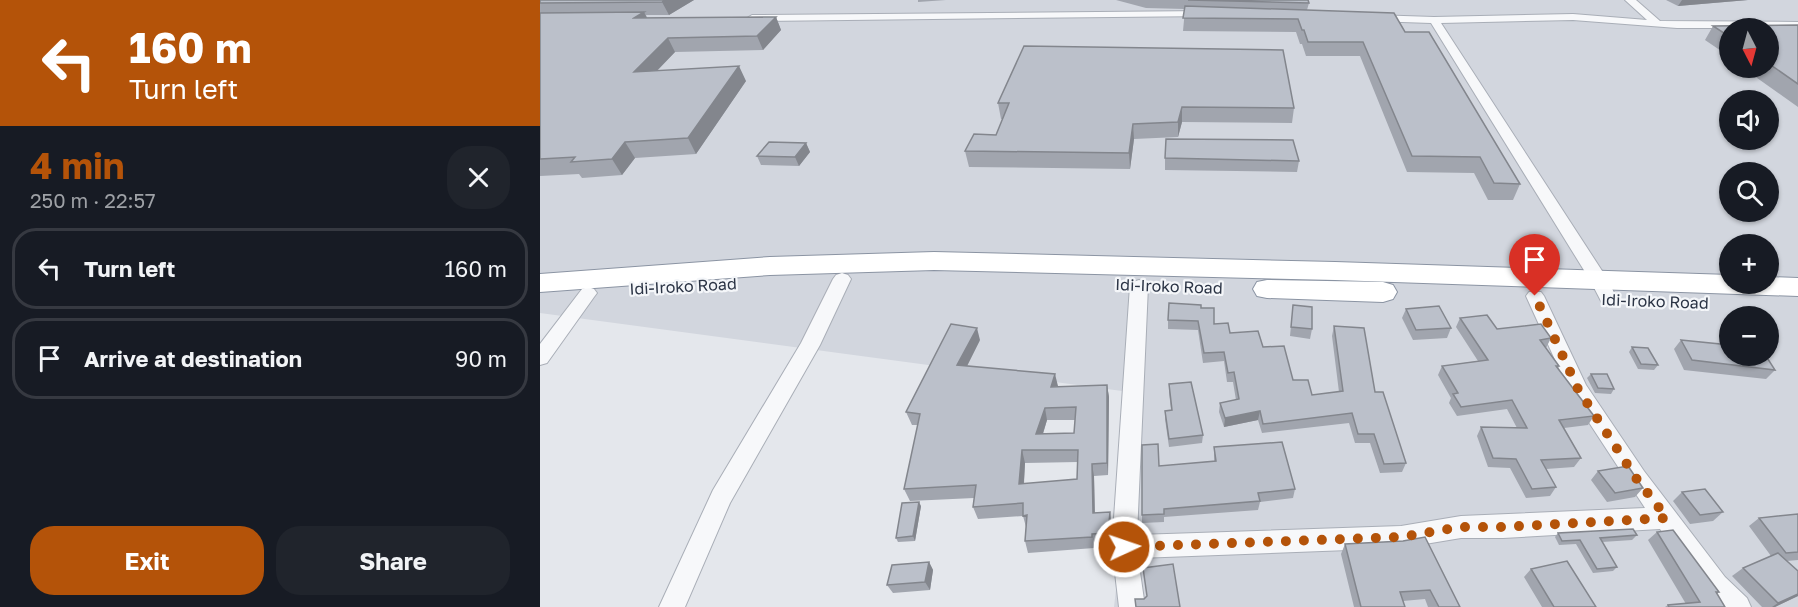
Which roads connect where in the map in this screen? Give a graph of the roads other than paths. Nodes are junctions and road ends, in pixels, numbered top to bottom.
1 (1630, 0) edge
2 (1218, 15) edge
3 (1361, 17) edge
4 (742, 18) edge
5 (1434, 20) junction
6 (1658, 24) junction
7 (1798, 25) edge
8 (842, 279) junction
9 (540, 283) edge
10 (1139, 286) junction
11 (1798, 287) edge
12 (1603, 290) junction
13 (588, 292) junction
14 (540, 296) edge
15 (1535, 296) junction
16 (1798, 306) edge
17 (540, 358) edge
18 (1667, 518) junction
19 (1124, 547) junction
20 (672, 607) edge
21 (1132, 607) edge
22 (1738, 607) edge

1 - 6 street
2 - 4 street
3 - 5 street
5 - 6 street
5 - 12 street
6 - 7 street
8 - 10 highway, Idi-Iroko Road
8 - 13 highway, Idi-Iroko Road
8 - 20 street
9 - 12 highway
10 - 15 highway, Idi-Iroko Road
10 - 19 street
11 - 12 highway
12 - 15 highway, Idi-Iroko Road
12 - 16 highway, Idi-Iroko Road
13 - 14 highway, Idi-Iroko Road
13 - 17 street
15 - 18 street
18 - 19 street
18 - 22 street
19 - 21 street

